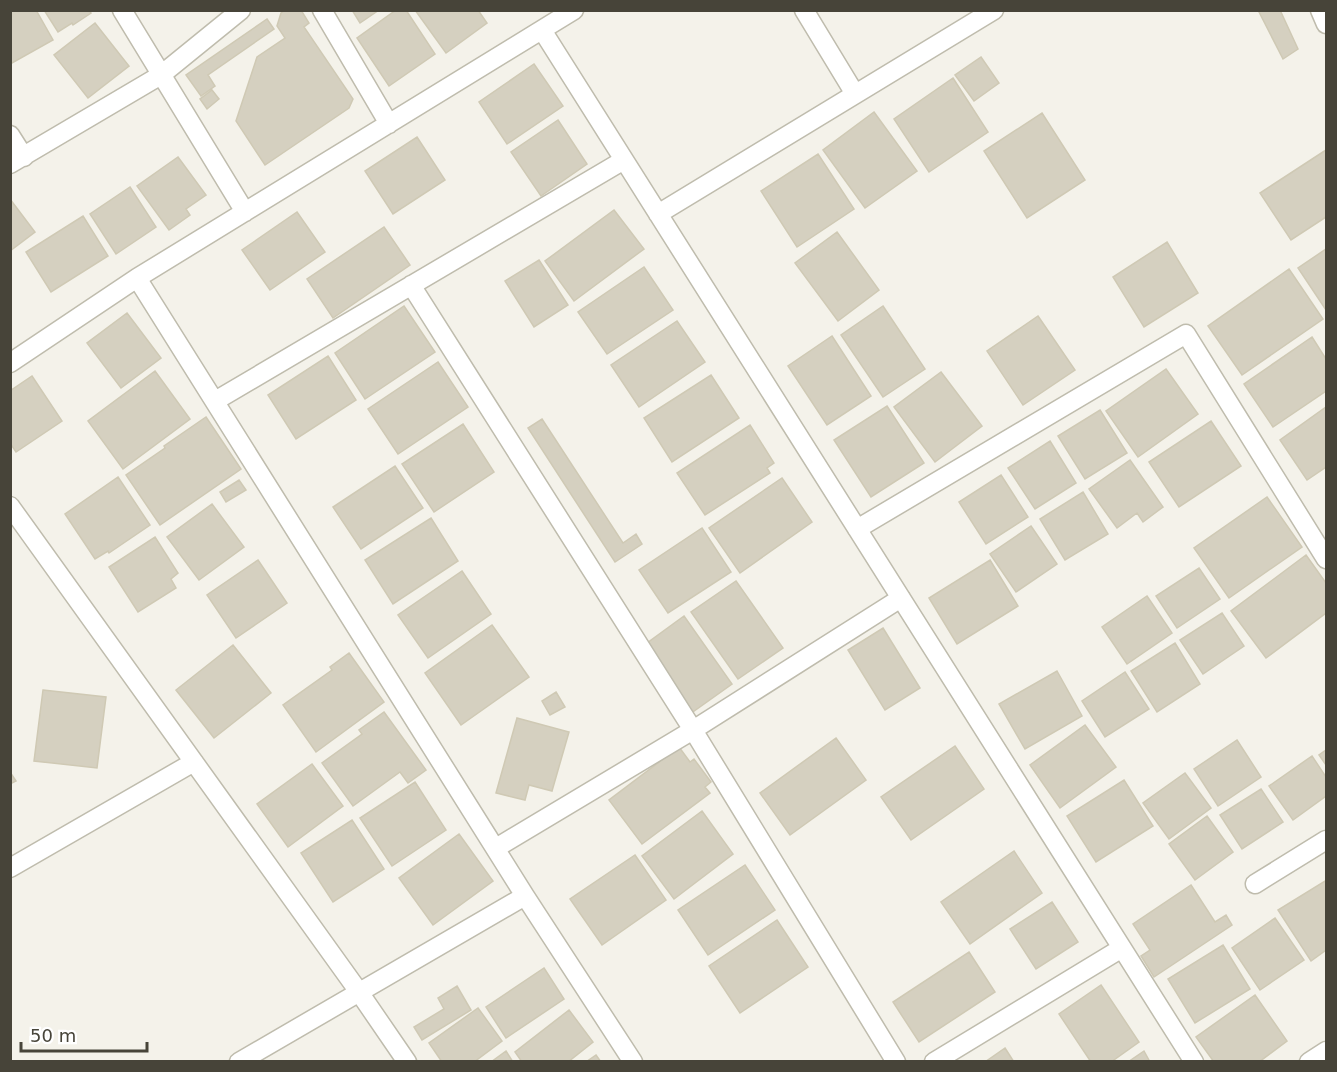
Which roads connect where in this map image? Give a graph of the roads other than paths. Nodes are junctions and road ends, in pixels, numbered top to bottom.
1 (122, 10) edge
2 (241, 10) edge
3 (322, 10) edge
4 (574, 10) edge
5 (994, 10) edge
6 (1320, 10) edge
7 (810, 12) edge
8 (1326, 24) edge
9 (542, 30) junction
10 (161, 75) junction
11 (855, 94) junction
12 (389, 124) junction
13 (10, 135) edge
14 (17, 160) edge
15 (624, 160) junction
16 (245, 212) junction
17 (658, 214) junction
18 (137, 278) junction
19 (411, 285) junction
20 (10, 363) edge
21 (215, 401) junction
22 (10, 506) edge
23 (857, 529) junction
24 (1326, 559) edge
25 (901, 598) junction
26 (693, 730) junction
27 (194, 762) junction
28 (1326, 840) edge
29 (496, 848) junction
30 (10, 868) edge
31 (1255, 884) dead end
32 (525, 896) junction
33 (1122, 948) junction
34 (359, 992) junction
35 (1326, 1051) edge
36 (239, 1062) edge
37 (407, 1062) edge
38 (633, 1062) edge
39 (896, 1062) edge
40 (934, 1062) edge
41 (1194, 1062) edge
42 (1309, 1062) edge

1 - 10 street
2 - 10 street
3 - 12 street
4 - 9 street
5 - 11 street
6 - 8 street
7 - 11 street
9 - 12 street
9 - 15 street
10 - 14 street
10 - 16 street
11 - 17 street
12 - 16 street
13 - 14 street
15 - 17 street
15 - 19 street
16 - 18 street
17 - 23 street
18 - 20 street
18 - 21 street
19 - 21 street
19 - 26 street
21 - 29 street
22 - 27 street
23 - 24 street
23 - 25 street
25 - 26 street
25 - 33 street
26 - 29 street
26 - 39 street
27 - 30 street
27 - 34 street
28 - 31 street
29 - 32 street
32 - 34 street
32 - 38 street
33 - 40 street
33 - 41 street
34 - 36 street
34 - 37 street
35 - 42 street

